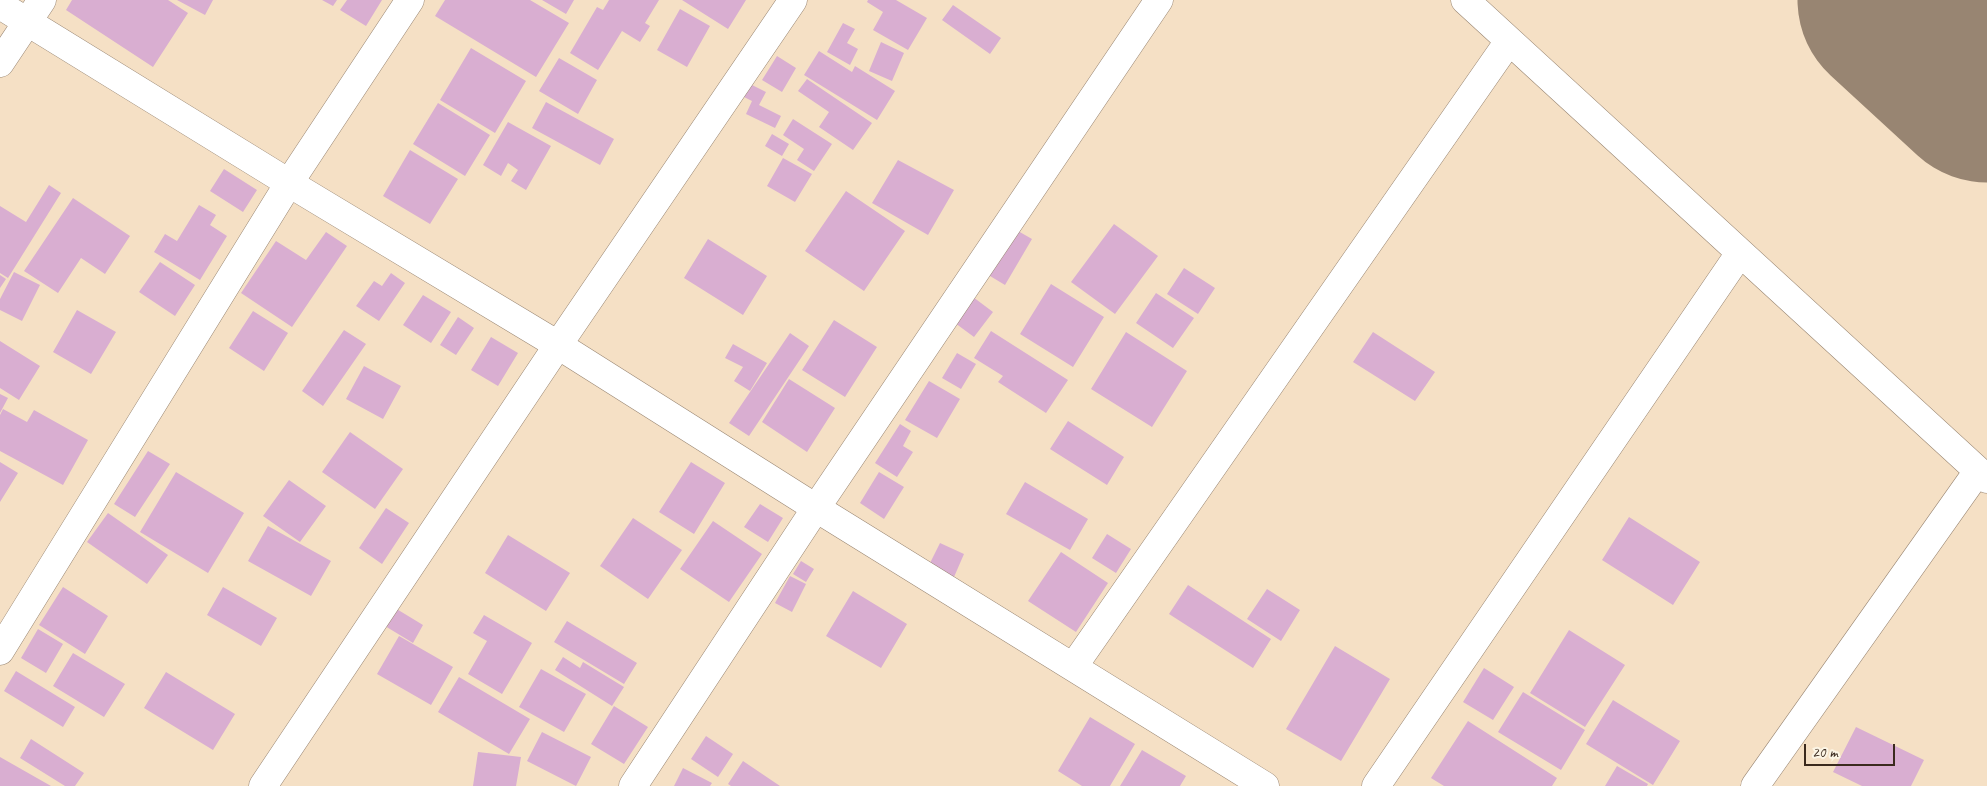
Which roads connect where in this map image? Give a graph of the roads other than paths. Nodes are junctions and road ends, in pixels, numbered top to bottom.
1 (410, 0) edge
2 (793, 0) edge
3 (1159, 0) edge
4 (1465, 0) edge
5 (0, 5) edge
6 (36, 11) edge
7 (1509, 41) junction
8 (0, 63) edge
9 (289, 183) junction
10 (1740, 253) junction
11 (558, 345) junction
12 (1983, 475) edge
13 (816, 508) junction
14 (0, 651) edge
15 (1074, 668) junction
16 (263, 786) edge
17 (632, 786) edge
18 (1265, 786) edge
19 (1376, 786) edge
20 (1756, 786) edge

1 - 9 street
2 - 11 street
3 - 13 street
4 - 7 street
5 - 6 street
6 - 8 street
6 - 9 street
7 - 10 street
7 - 15 street
9 - 11 street
9 - 14 street
10 - 12 street
10 - 19 street
11 - 13 street
11 - 16 street
12 - 20 street
13 - 15 street
13 - 17 street
15 - 18 street

